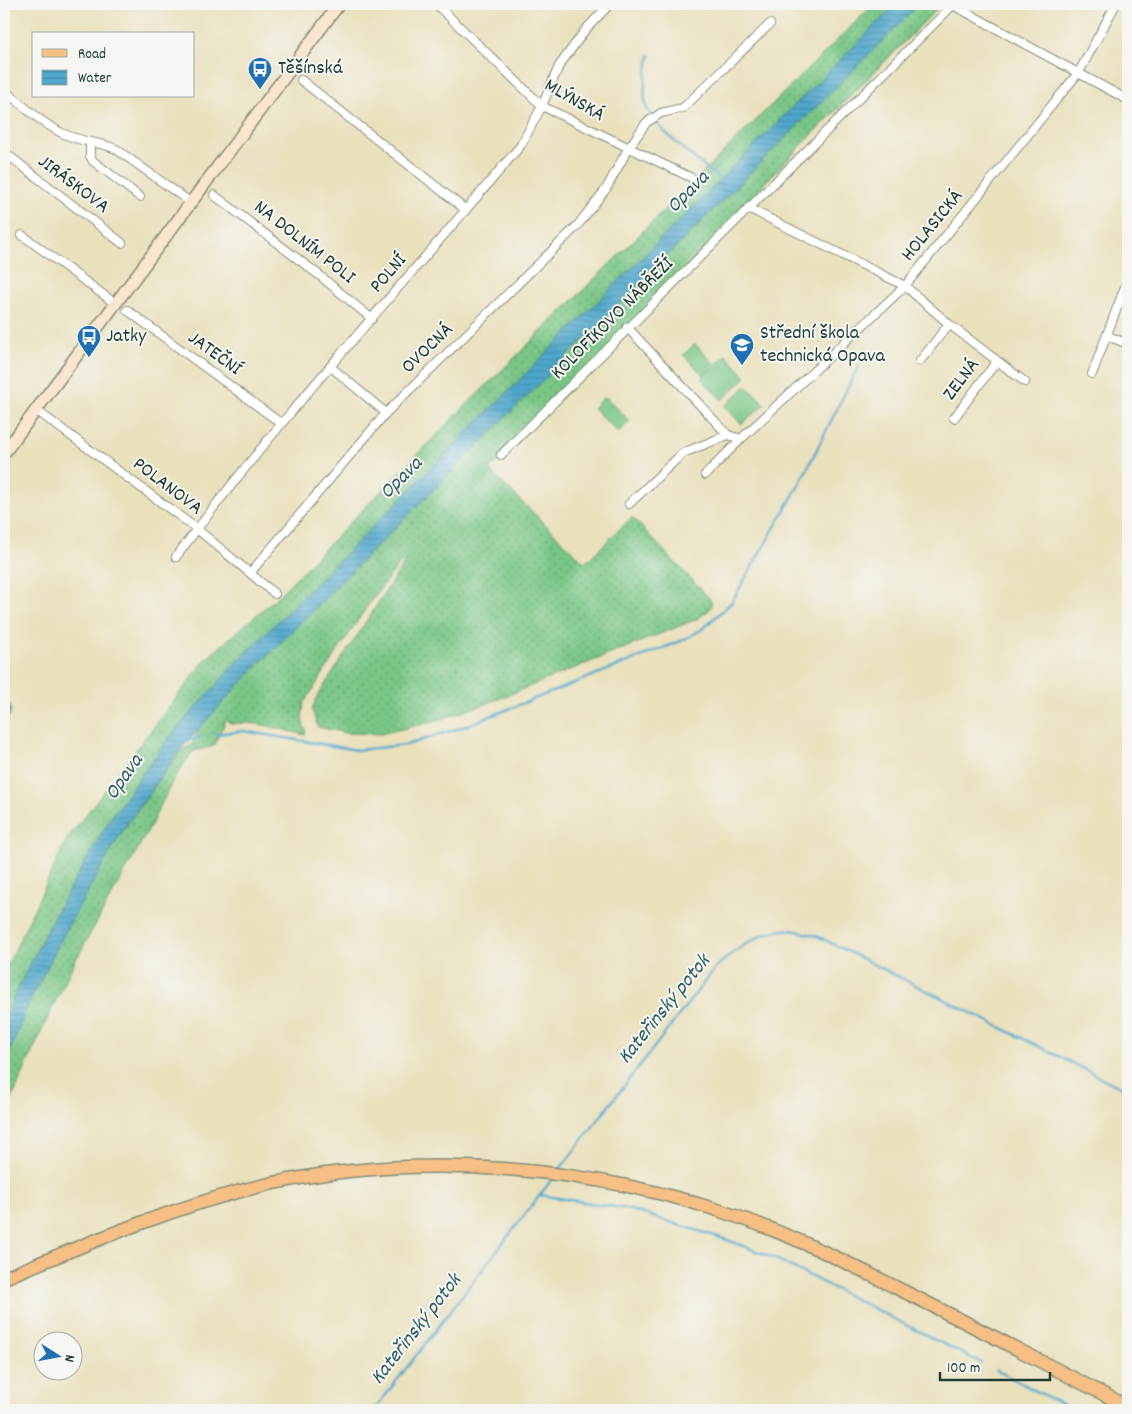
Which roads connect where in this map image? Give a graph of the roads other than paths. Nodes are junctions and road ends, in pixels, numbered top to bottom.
1 (339, 4) edge
2 (436, 4) edge
3 (610, 4) edge
4 (954, 4) edge
5 (1116, 4) edge
6 (770, 24) dead end
7 (1079, 72) junction
8 (301, 80) dead end
9 (4, 90) edge
10 (1128, 100) edge
11 (542, 106) junction
12 (90, 142) junction
13 (628, 149) junction
14 (4, 152) edge
15 (694, 179) dead end
16 (214, 194) dead end
17 (140, 197) dead end
18 (190, 202) junction
19 (748, 208) junction
20 (466, 210) junction
21 (22, 235) dead end
22 (122, 243) dead end
23 (1128, 279) edge
24 (905, 286) junction
25 (116, 304) junction
26 (127, 310) dead end
27 (372, 319) junction
28 (948, 324) junction
29 (627, 327) junction
30 (1108, 336) junction
31 (1128, 344) edge
32 (920, 361) dead end
33 (996, 361) junction
34 (331, 367) junction
35 (1092, 374) dead end
36 (1025, 382) dead end
37 (36, 410) junction
38 (386, 413) junction
39 (954, 418) dead end
40 (282, 424) junction
41 (728, 435) junction
42 (741, 439) junction
43 (4, 454) edge
44 (501, 455) dead end
45 (705, 475) dead end
46 (629, 504) dead end
47 (197, 529) junction
48 (176, 557) dead end
49 (250, 573) junction
50 (275, 594) dead end
51 (4, 1278) edge
52 (1128, 1407) edge

1 - 18 street
2 - 11 street, MLÝNSKÁ
3 - 11 street, POLNÍ
4 - 7 street
4 - 19 street, KOLOFÍKOVO NÁBŘEŽÍ
5 - 7 street, HOLASICKÁ
6 - 13 street, OVOCNÁ
7 - 10 street
7 - 24 street, HOLASICKÁ
8 - 20 street
9 - 12 street, JIRÁSKOVA
11 - 13 street, MLÝNSKÁ
11 - 20 street, POLNÍ
12 - 17 street, JIRÁSKOVA
12 - 18 street, JIRÁSKOVA
13 - 15 street, MLÝNSKÁ
13 - 38 street, OVOCNÁ
14 - 22 street, JIRÁSKOVA
16 - 27 street, NA DOLNÍM POLI
18 - 25 street
19 - 24 street
19 - 29 street, KOLOFÍKOVO NÁBŘEŽÍ
20 - 27 street, POLNÍ
21 - 25 street
23 - 30 street
24 - 28 street, ZELNÁ
24 - 42 street, HOLASICKÁ
25 - 37 street
26 - 40 street, JATEČNÍ
27 - 34 street, POLNÍ
28 - 32 street
28 - 33 street, ZELNÁ
29 - 41 street
29 - 44 street, KOLOFÍKOVO NÁBŘEŽÍ
30 - 31 street
30 - 35 street
33 - 36 street, ZELNÁ
33 - 39 street, ZELNÁ
34 - 38 street
34 - 40 street, POLNÍ
37 - 43 street
37 - 47 street, POLANOVA
38 - 49 street, OVOCNÁ
40 - 47 street, POLNÍ
41 - 42 street
41 - 46 street
42 - 45 street, HOLASICKÁ
47 - 48 street, POLNÍ
47 - 49 street, POLANOVA
49 - 50 street, POLANOVA
51 - 52 main road

